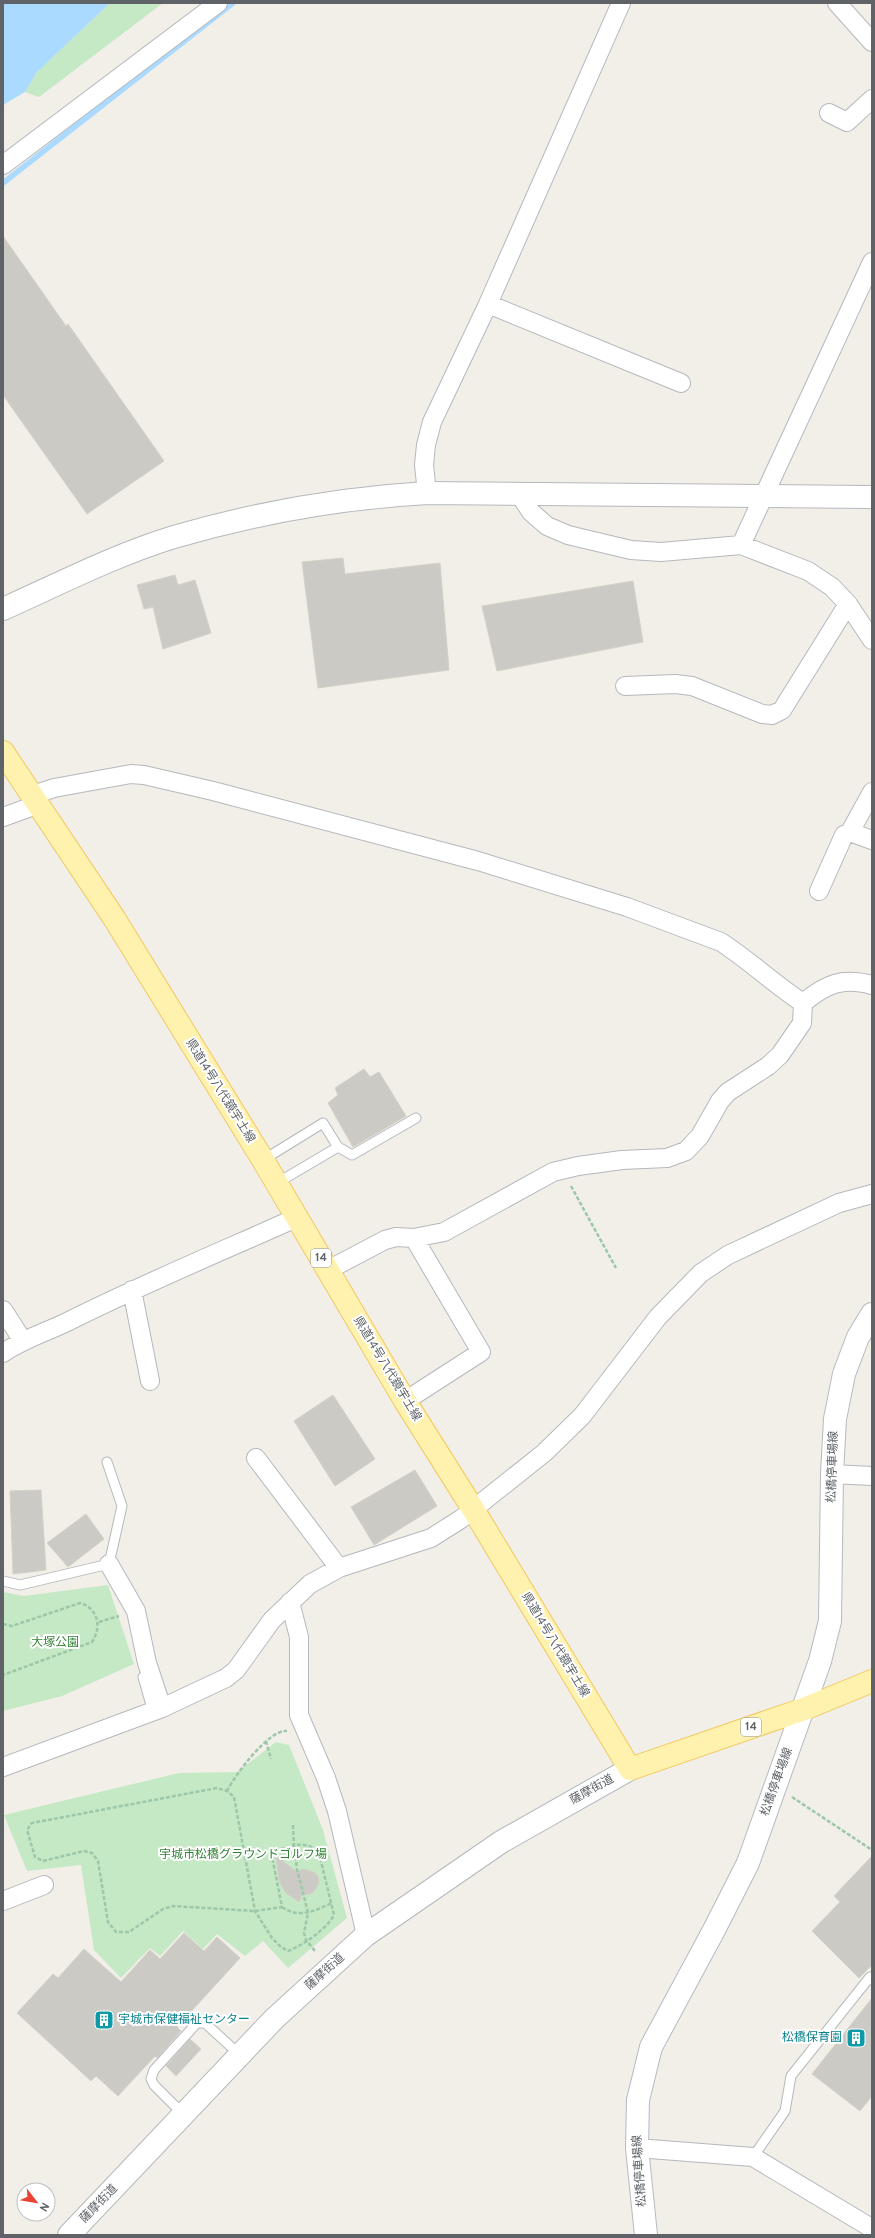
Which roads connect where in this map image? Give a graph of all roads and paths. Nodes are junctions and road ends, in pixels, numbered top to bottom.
1 (218, 3) edge
2 (621, 3) edge
3 (836, 3) edge
4 (872, 42) edge
5 (872, 99) edge
6 (829, 113) dead end
7 (3, 165) edge
8 (872, 262) edge
9 (488, 304) junction
10 (681, 383) dead end
11 (427, 493) junction
12 (520, 495) junction
13 (763, 496) junction
14 (872, 496) edge
15 (741, 545) junction
16 (848, 604) junction
17 (3, 609) edge
18 (872, 640) edge
19 (625, 686) dead end
20 (3, 752) edge
21 (872, 792) edge
22 (36, 799) junction
23 (3, 817) edge
24 (850, 832) junction
25 (872, 840) edge
26 (819, 892) dead end
27 (872, 985) edge
28 (803, 1003) junction
29 (416, 1118) dead end
30 (338, 1147) junction
31 (264, 1160) junction
32 (562, 1169) junction
33 (277, 1183) junction
34 (872, 1194) edge
35 (296, 1218) junction
36 (414, 1238) junction
37 (616, 1268) dead end
38 (328, 1270) junction
39 (132, 1290) junction
40 (3, 1310) edge
41 (872, 1314) edge
42 (23, 1341) junction
43 (3, 1353) edge
44 (150, 1381) dead end
45 (405, 1400) junction
46 (256, 1458) dead end
47 (107, 1462) dead end
48 (832, 1474) junction
49 (872, 1476) edge
50 (473, 1509) junction
51 (109, 1564) junction
52 (338, 1568) junction
53 (3, 1581) edge
54 (290, 1602) junction
55 (3, 1624) edge
56 (139, 1666) dead end
57 (3, 1675) edge
58 (872, 1681) edge
59 (804, 1709) junction
60 (158, 1710) junction
61 (307, 1733) junction
62 (266, 1741) junction
63 (271, 1759) dead end
64 (3, 1767) edge
65 (630, 1769) junction
66 (776, 1787) junction
67 (227, 1790) junction
68 (293, 1825) dead end
69 (294, 1846) junction
70 (872, 1850) edge
71 (44, 1884) dead end
72 (3, 1901) edge
73 (332, 1903) junction
74 (282, 1907) junction
75 (255, 1911) junction
76 (308, 1914) junction
77 (366, 1935) junction
78 (306, 1940) junction
79 (316, 1951) dead end
80 (872, 1980) edge
81 (240, 2055) junction
82 (184, 2115) junction
83 (636, 2148) junction
84 (753, 2157) junction
85 (868, 2227) edge
86 (70, 2235) edge
87 (646, 2235) edge

1 - 7 street
2 - 9 street
3 - 4 street
5 - 6 street
8 - 13 street
9 - 10 street
9 - 11 street
11 - 12 street
11 - 17 street
12 - 13 street
12 - 15 street
13 - 14 street
13 - 15 street
15 - 16 street
16 - 18 street
16 - 19 street
20 - 22 main road, 県道14号八代鏡宇土線 / 14
21 - 24 street
22 - 23 street
22 - 28 street
22 - 31 main road, 県道14号八代鏡宇土線 / 14
24 - 25 street
24 - 26 street
27 - 28 street
28 - 32 street
29 - 30 lane
30 - 31 lane
30 - 33 lane
31 - 33 main road, 県道14号八代鏡宇土線 / 14
32 - 36 street
32 - 37 path
33 - 35 main road, 県道14号八代鏡宇土線 / 14
34 - 50 street
35 - 38 main road, 県道14号八代鏡宇土線 / 14
35 - 39 street
36 - 38 street
36 - 45 street
38 - 45 main road, 県道14号八代鏡宇土線 / 14
39 - 42 street
39 - 44 street
40 - 42 street
41 - 48 street, 松橋停車場線
42 - 43 street
45 - 50 main road, 県道14号八代鏡宇土線 / 14
46 - 52 street
47 - 51 lane
48 - 49 street
48 - 59 street, 松橋停車場線
50 - 52 street
50 - 65 main road, 県道14号八代鏡宇土線 / 14
51 - 53 lane
51 - 60 street
52 - 54 street
54 - 60 street
54 - 61 street
55 - 57 path
56 - 60 lane
58 - 59 main road, 14
59 - 65 main road, 14
59 - 66 street, 松橋停車場線
60 - 64 street
61 - 62 path
61 - 77 street
62 - 63 path
62 - 67 path
65 - 77 street, 薩摩街道
66 - 70 path
66 - 83 street, 松橋停車場線
67 - 75 path
67 - 75 path
68 - 69 path
69 - 73 path
69 - 74 path
69 - 76 path
71 - 72 street
73 - 76 path
73 - 78 path
74 - 75 path
74 - 76 path
75 - 78 path
76 - 78 path
77 - 81 street, 薩摩街道
78 - 79 path
80 - 84 lane
81 - 82 street, 薩摩街道
81 - 82 lane
82 - 86 street, 薩摩街道
83 - 84 street
83 - 87 street, 松橋停車場線
84 - 85 street

